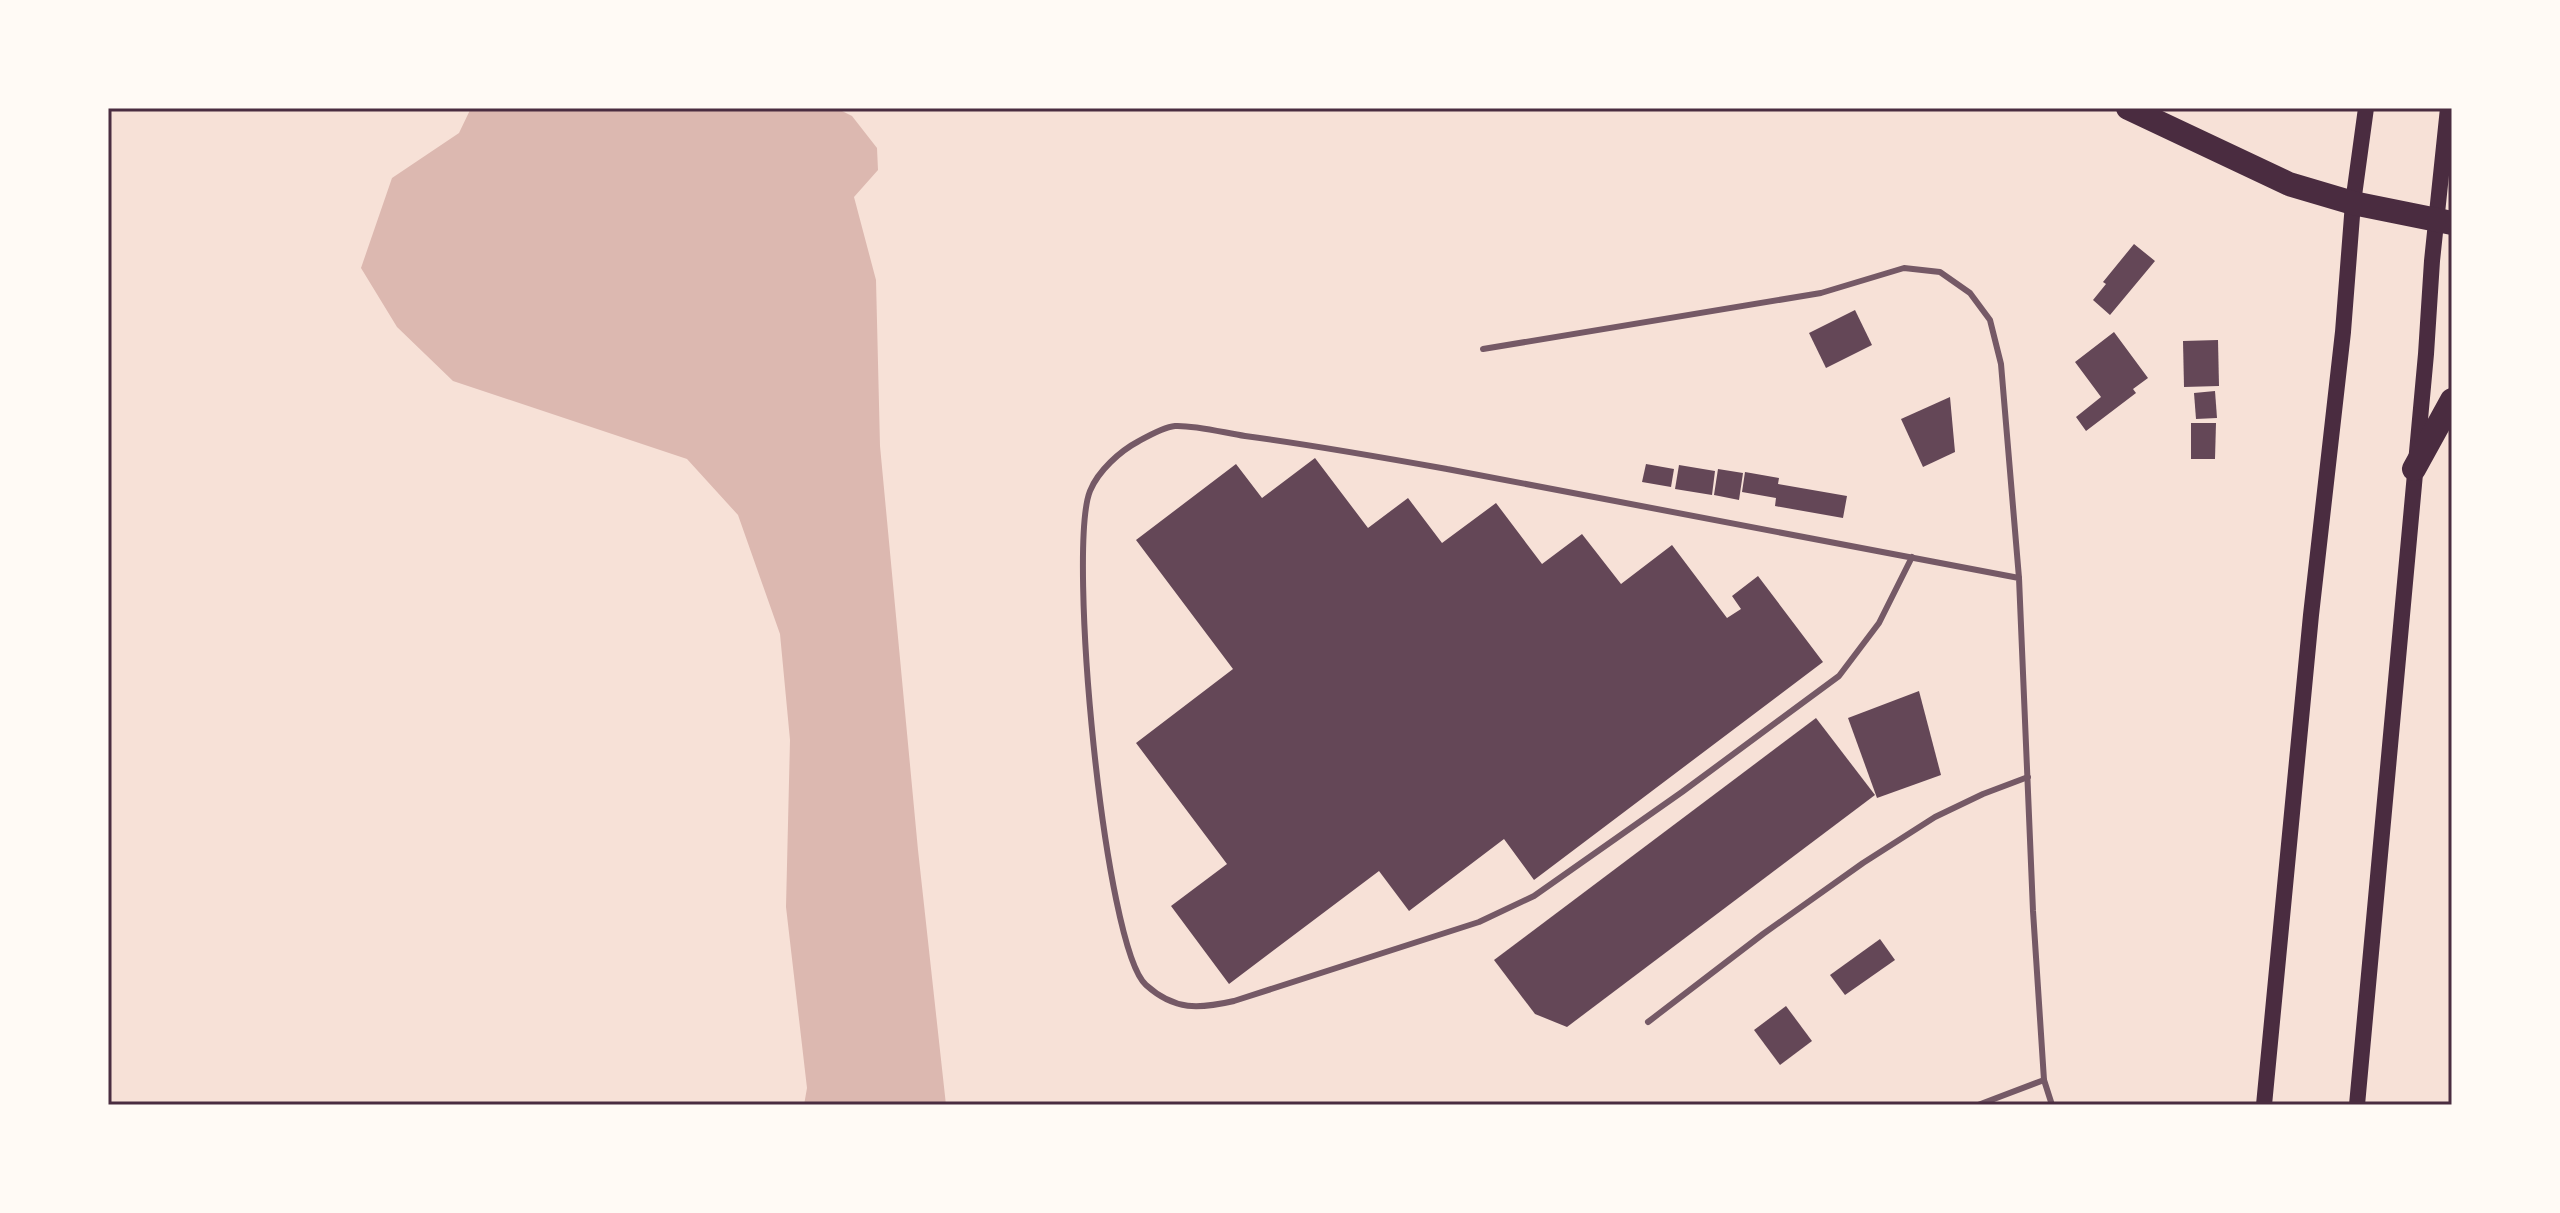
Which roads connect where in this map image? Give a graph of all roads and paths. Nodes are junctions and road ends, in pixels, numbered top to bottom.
1 (2128, 108) edge
2 (2366, 108) edge
3 (2448, 108) edge
4 (2353, 203) junction
5 (2444, 222) edge
6 (1483, 349) dead end
7 (2452, 400) edge
8 (2414, 469) junction
9 (1912, 557) junction
10 (2019, 578) junction
11 (2028, 777) junction
12 (1648, 1022) dead end
13 (2044, 1080) junction
14 (1978, 1105) edge
15 (2052, 1105) edge
16 (2264, 1105) edge
17 (2357, 1105) edge

1 - 4 highway
2 - 4 main road
3 - 5 main road
4 - 5 highway
4 - 16 main road
5 - 8 main road
6 - 10 lane
7 - 8 highway
8 - 17 main road
9 - 9 lane
9 - 10 lane
10 - 11 lane
11 - 12 lane
11 - 13 lane
13 - 14 lane
13 - 15 lane

